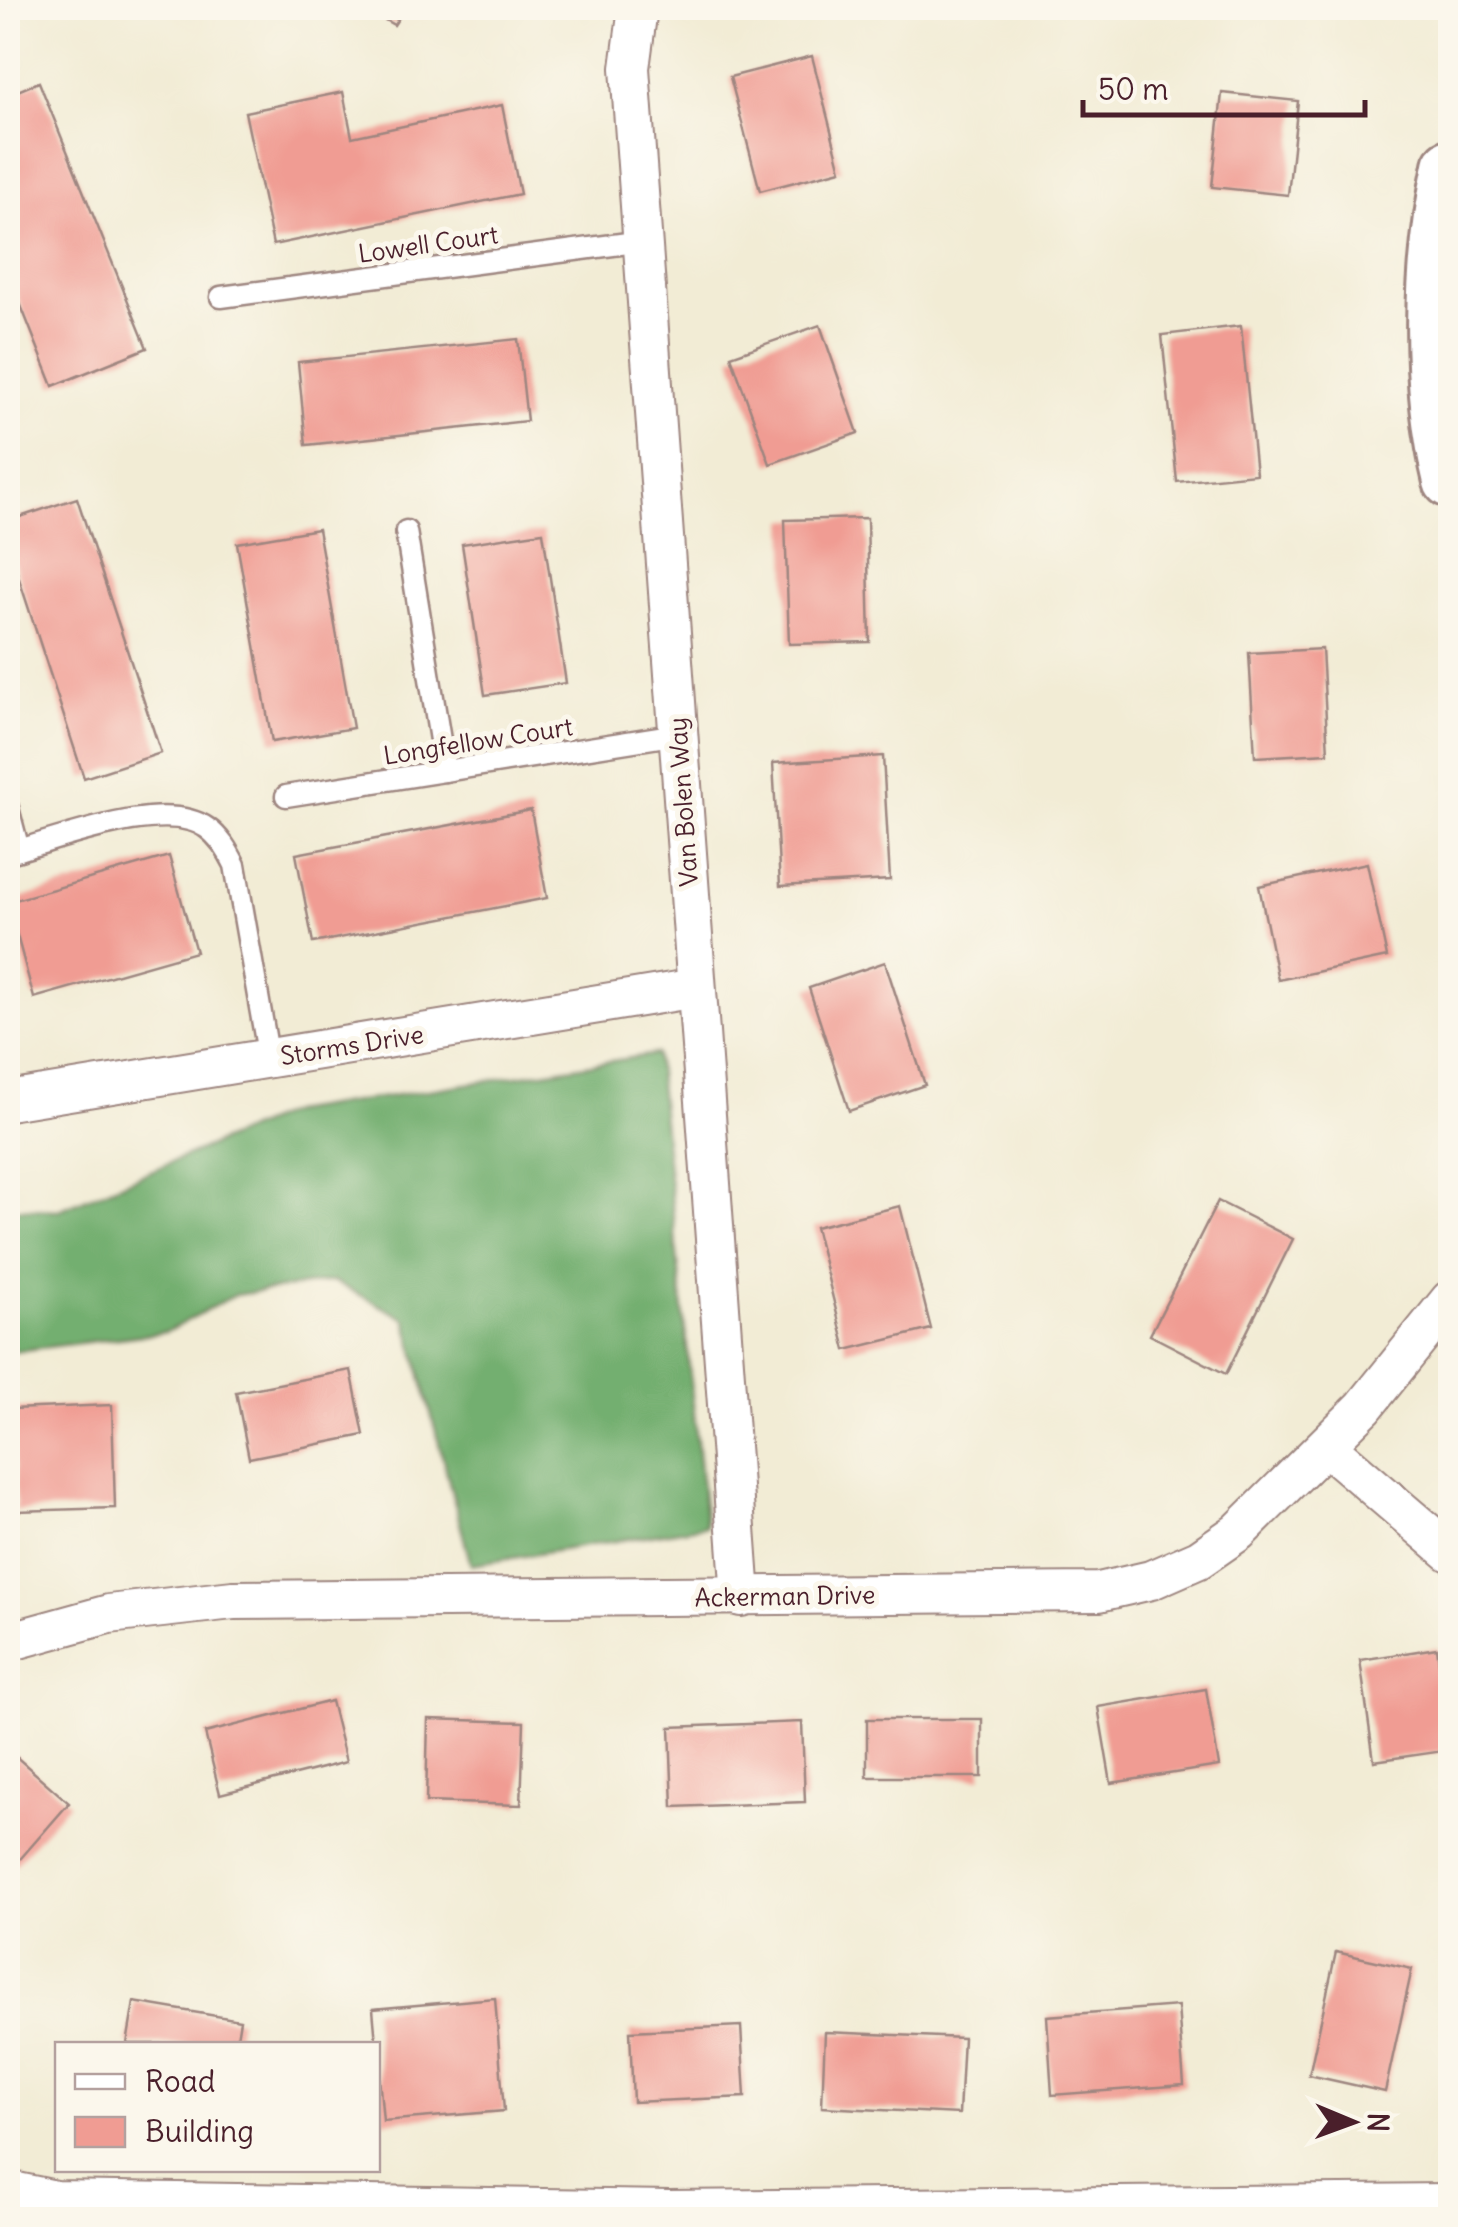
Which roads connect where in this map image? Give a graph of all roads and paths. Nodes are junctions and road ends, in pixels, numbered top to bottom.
1 (638, 8) edge
2 (1450, 166) edge
3 (643, 241) junction
4 (221, 297) dead end
5 (1450, 481) edge
6 (406, 531) dead end
7 (678, 734) junction
8 (445, 771) junction
9 (286, 796) dead end
10 (8, 808) edge
11 (14, 851) edge
12 (696, 988) junction
13 (269, 1059) junction
14 (8, 1100) edge
15 (1450, 1300) edge
16 (1326, 1446) junction
17 (1450, 1552) edge
18 (741, 1597) junction
19 (8, 1642) edge
20 (8, 2190) edge
21 (1450, 2202) edge

1 - 3 street, Van Bolen Way
2 - 5 main road
3 - 4 lane, Lowell Court
3 - 7 street, Van Bolen Way
6 - 8 lane
7 - 8 lane, Longfellow Court
7 - 12 street, Van Bolen Way
8 - 9 lane, Longfellow Court
10 - 11 lane
11 - 13 lane
12 - 13 street, Storms Drive
12 - 18 street, Van Bolen Way
13 - 14 street, Storms Drive
15 - 16 street, Ackerman Drive
16 - 17 street
16 - 18 street, Ackerman Drive
18 - 19 street, Ackerman Drive
20 - 21 street

